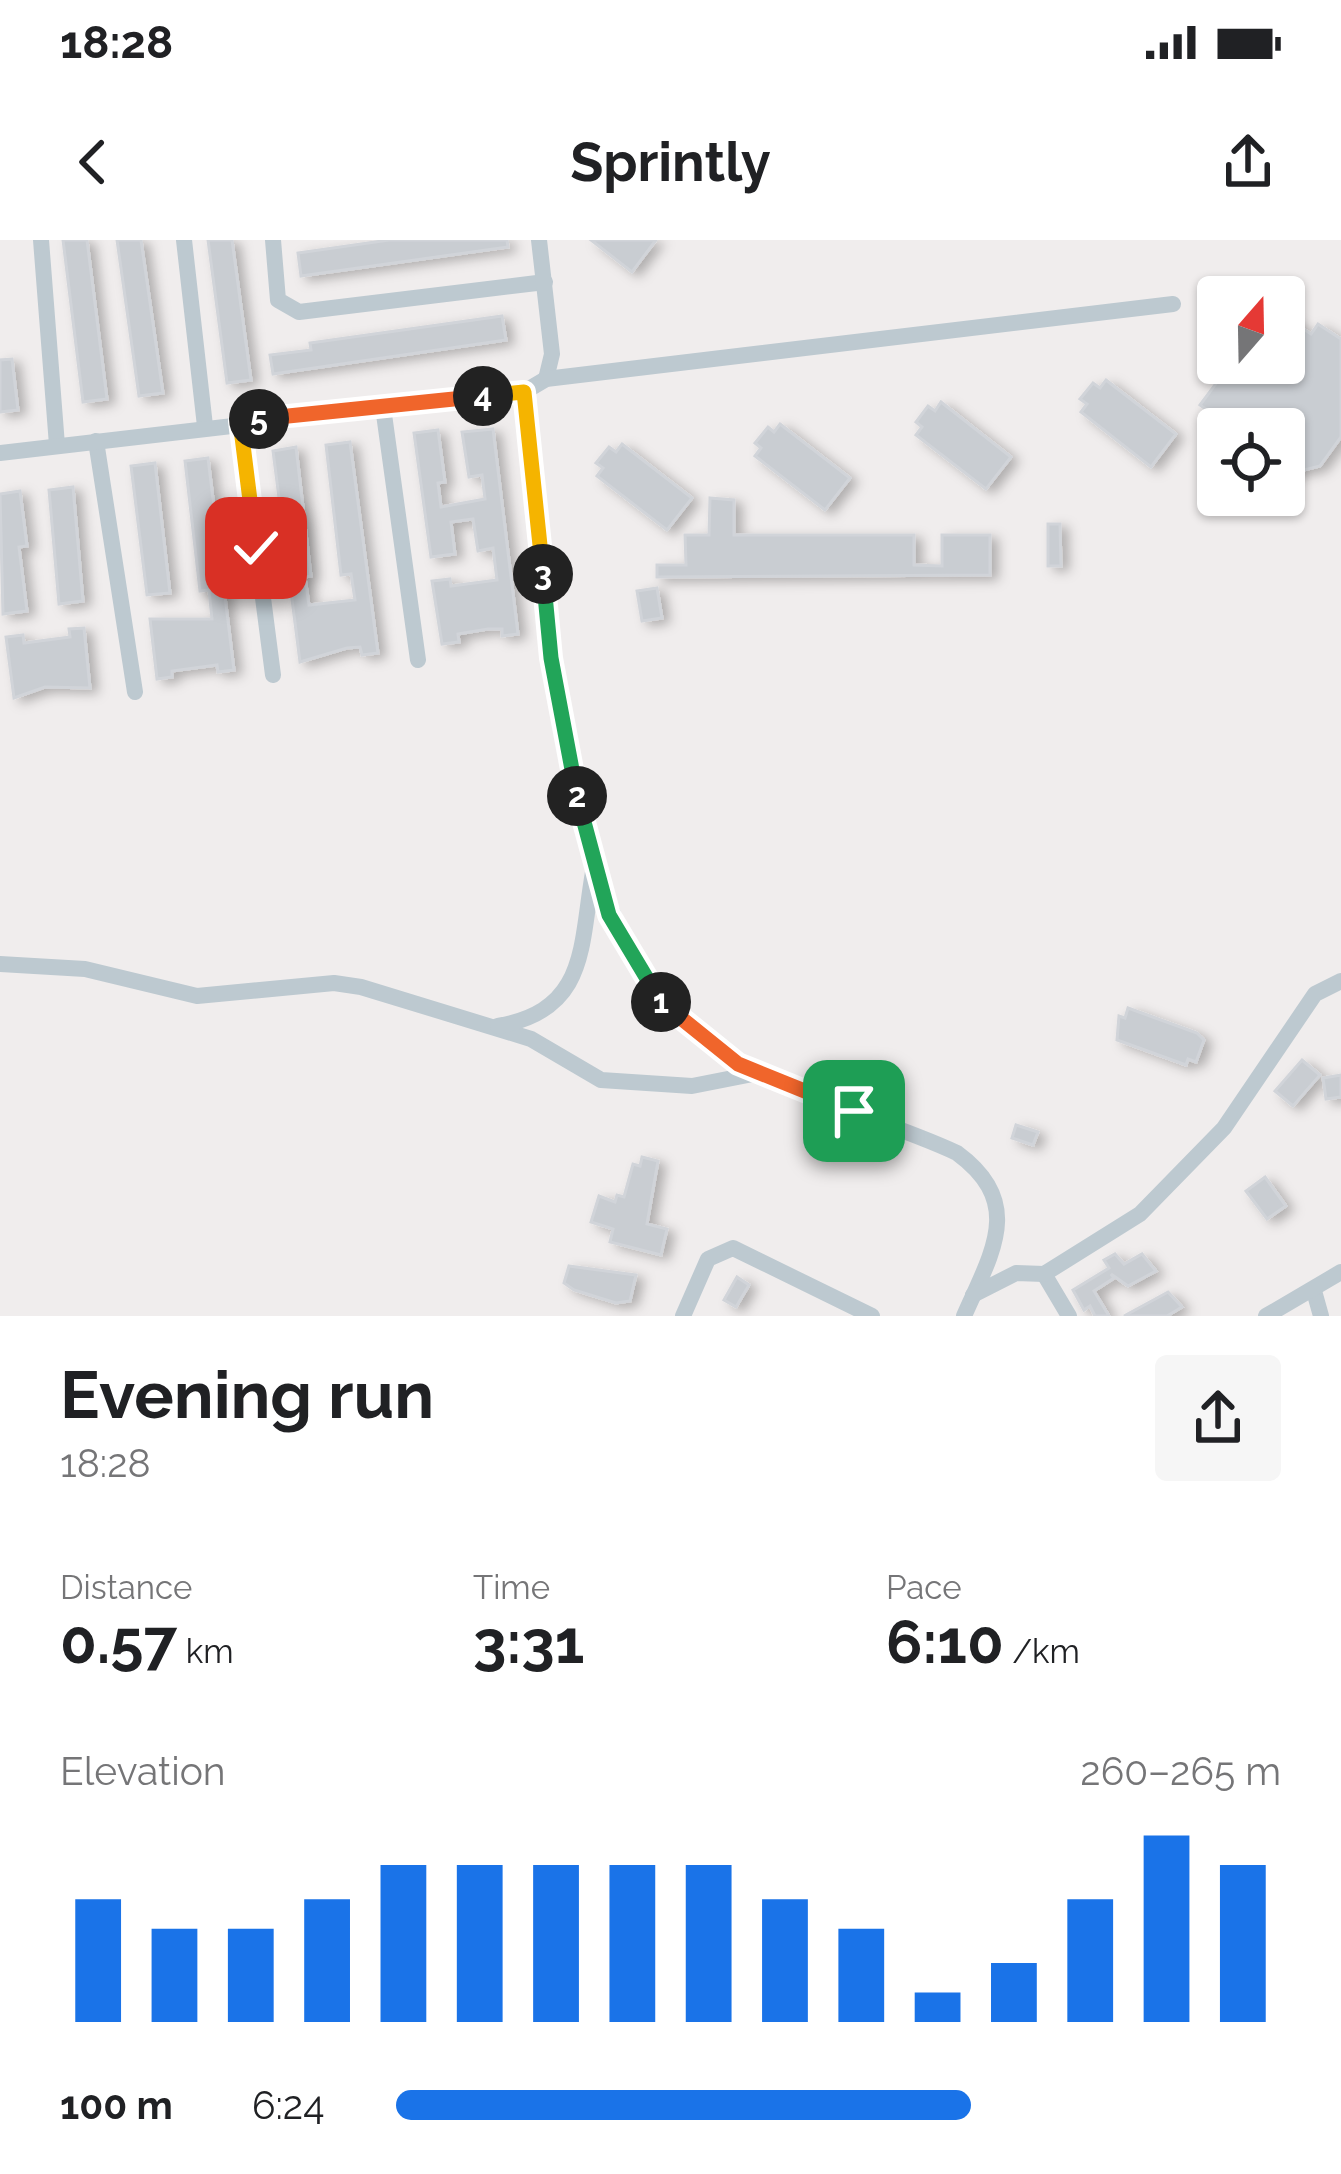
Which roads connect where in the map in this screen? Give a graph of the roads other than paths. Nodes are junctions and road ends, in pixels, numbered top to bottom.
1 (40, 240) edge
2 (184, 240) edge
3 (273, 240) edge
4 (539, 240) edge
5 (545, 282) junction
6 (1174, 304) dead end
7 (546, 379) junction
8 (524, 392) junction
9 (383, 407) junction
10 (240, 421) junction
11 (205, 426) junction
12 (96, 441) junction
13 (58, 446) junction
14 (0, 453) edge
15 (418, 660) dead end
16 (274, 675) dead end
17 (135, 692) dead end
18 (594, 868) junction
19 (0, 964) edge
20 (1341, 981) edge
21 (491, 1027) junction
22 (758, 1073) junction
23 (1341, 1272) edge
24 (1044, 1274) junction
25 (1314, 1291) junction
26 (973, 1295) junction
27 (682, 1316) edge
28 (872, 1316) edge
29 (964, 1316) edge
30 (1069, 1316) edge
31 (1266, 1316) edge
32 (1321, 1316) edge

1 - 13 street
2 - 11 street
3 - 5 street
4 - 5 street
5 - 7 street
6 - 7 street
7 - 8 street
8 - 9 street
8 - 18 street
9 - 10 street
9 - 15 street
10 - 11 street
10 - 16 street
11 - 12 street
12 - 13 street
12 - 17 street
13 - 14 street
18 - 21 street
18 - 22 street
19 - 21 street
20 - 24 street
21 - 22 street
22 - 26 street
23 - 25 street
24 - 26 street
24 - 30 street
25 - 31 street
25 - 32 street
26 - 29 street
27 - 28 street

